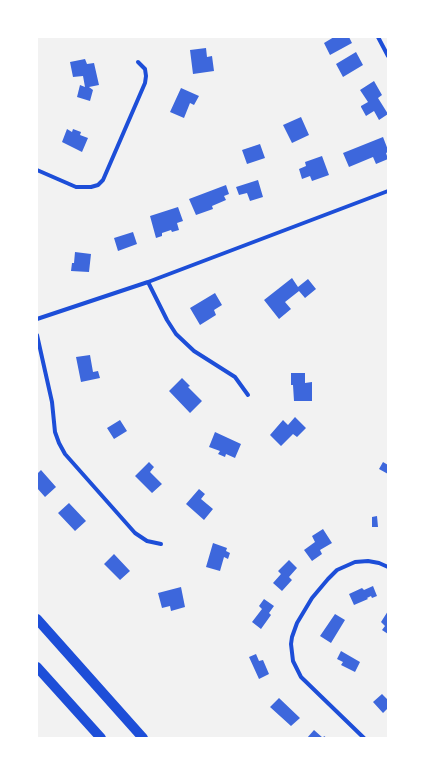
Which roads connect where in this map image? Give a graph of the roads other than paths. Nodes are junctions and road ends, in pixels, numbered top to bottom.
1 (378, 37) edge
2 (388, 56) edge
3 (138, 62) dead end
4 (37, 170) edge
5 (388, 192) edge
6 (148, 282) junction
7 (37, 319) edge
8 (37, 335) edge
9 (248, 395) dead end
10 (161, 544) dead end
11 (388, 566) edge
12 (37, 619) edge
13 (37, 667) edge
14 (101, 738) edge
15 (143, 738) edge
16 (364, 738) edge

1 - 2 street
3 - 4 street
5 - 6 street
6 - 7 street
6 - 9 street
8 - 10 street
11 - 16 street
12 - 15 highway
13 - 14 highway

